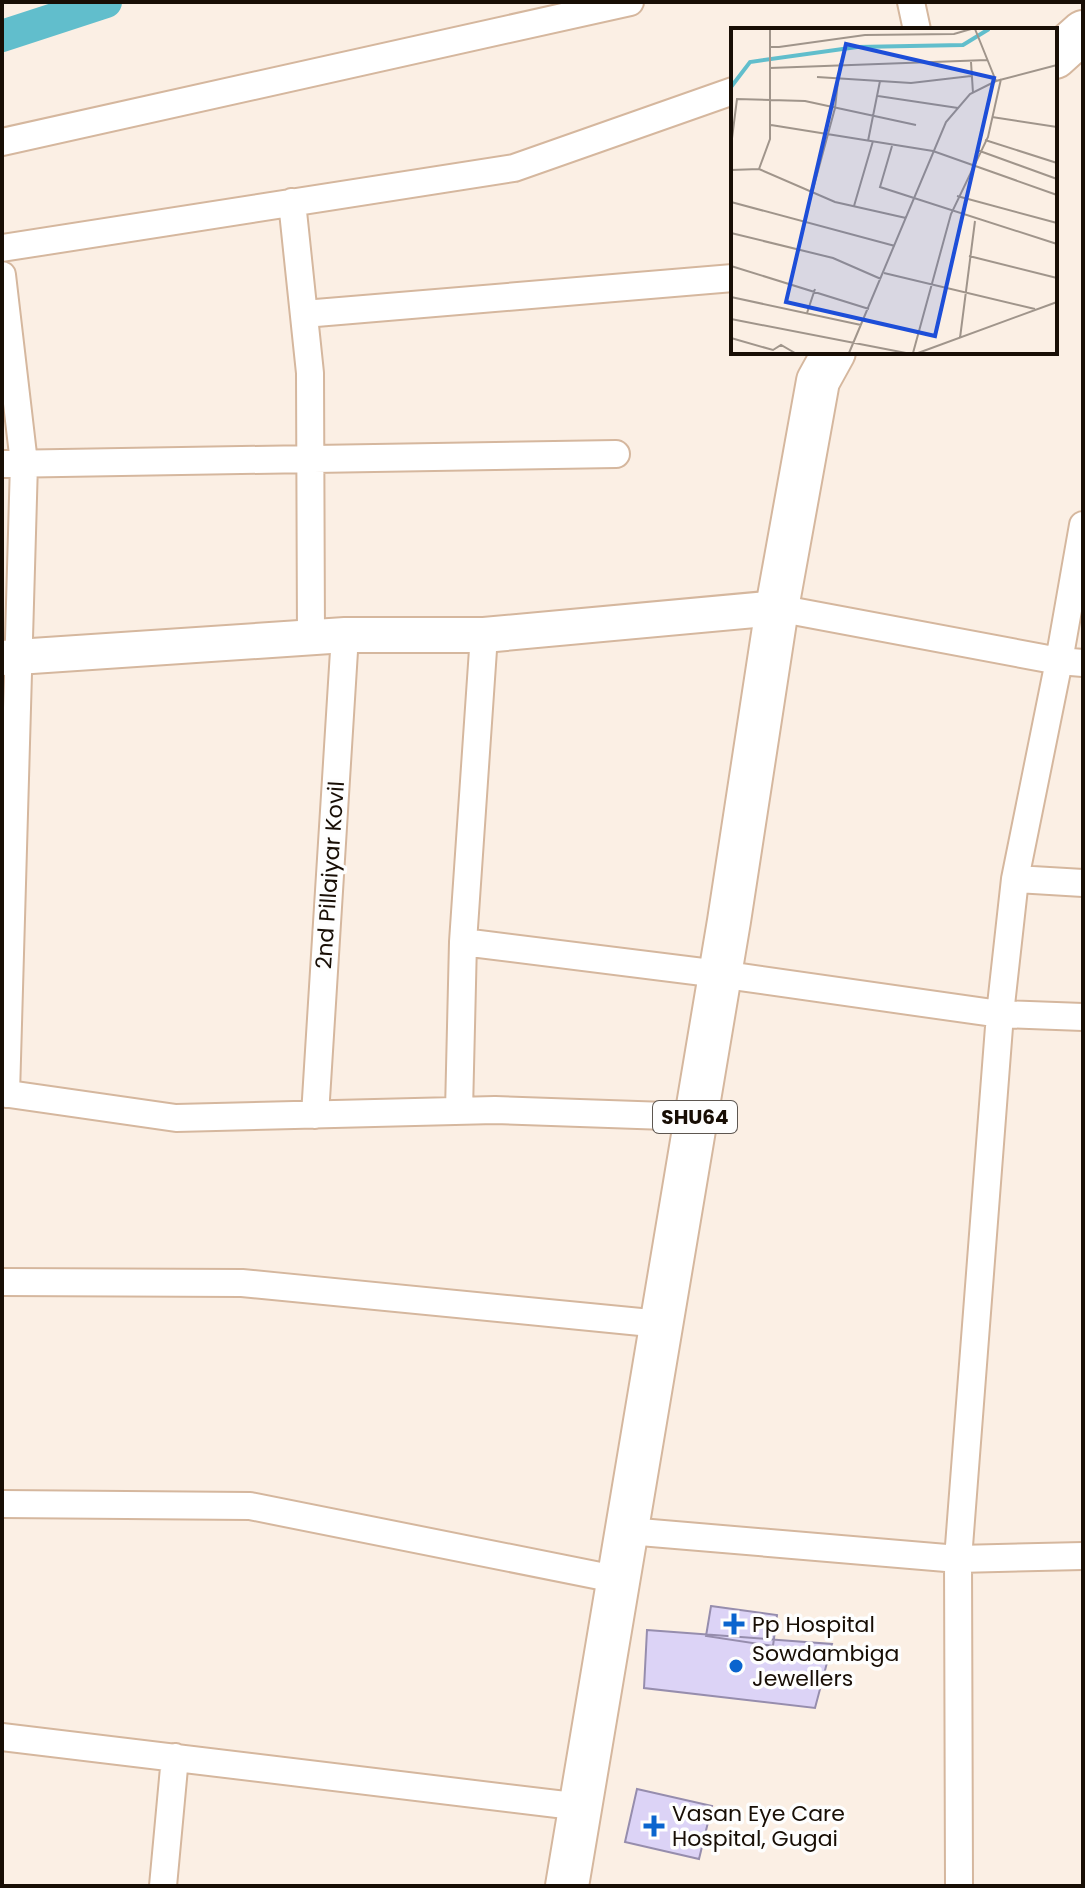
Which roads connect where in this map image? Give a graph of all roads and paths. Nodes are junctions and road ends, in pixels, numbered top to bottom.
1 (630, 2) edge
2 (1083, 32) edge
3 (1057, 55) edge
4 (731, 92) edge
5 (2, 142) edge
6 (292, 202) junction
7 (2, 248) edge
8 (2, 275) edge
9 (731, 278) edge
10 (304, 314) junction
11 (833, 354) edge
12 (616, 454) dead end
13 (310, 459) junction
14 (13, 464) edge
15 (1083, 526) edge
16 (777, 608) junction
17 (345, 635) junction
18 (484, 635) junction
19 (311, 638) junction
20 (10, 657) edge
21 (1071, 662) edge
22 (1015, 879) junction
23 (1083, 883) edge
24 (463, 942) junction
25 (719, 974) junction
26 (1000, 1014) junction
27 (1083, 1017) edge
28 (4, 1094) edge
29 (459, 1111) junction
30 (315, 1115) junction
31 (695, 1117) junction
32 (2, 1282) edge
33 (661, 1324) junction
34 (2, 1504) edge
35 (628, 1531) junction
36 (1083, 1556) edge
37 (958, 1559) junction
38 (620, 1580) junction
39 (2, 1737) edge
40 (175, 1757) junction
41 (582, 1807) junction
42 (163, 1886) edge
43 (567, 1886) edge
44 (959, 1886) edge

1 - 5 street
2 - 3 main road
4 - 6 street
6 - 7 street
6 - 10 street
8 - 14 street
9 - 10 street
10 - 13 street
11 - 16 main road, SHU64
12 - 13 street
13 - 14 street
13 - 19 street
14 - 20 street
15 - 21 street
16 - 18 street
16 - 21 street
16 - 25 main road, SHU64
17 - 18 street
17 - 19 street
17 - 30 street, 2nd Pillaiyar Kovil
18 - 24 street
19 - 20 street
20 - 28 street
21 - 22 street
22 - 23 street
22 - 26 street
24 - 25 street
24 - 29 street
25 - 26 street
25 - 31 main road, SHU64
26 - 27 street
26 - 37 street
28 - 30 street
29 - 30 street
29 - 31 street
31 - 33 main road, SHU64
32 - 33 street
33 - 35 main road, SHU64
34 - 38 street
35 - 37 street
35 - 38 main road, SHU64
36 - 37 street
37 - 44 street
38 - 41 main road, SHU64
39 - 40 street
40 - 41 street
40 - 42 street
41 - 43 main road, SHU64

